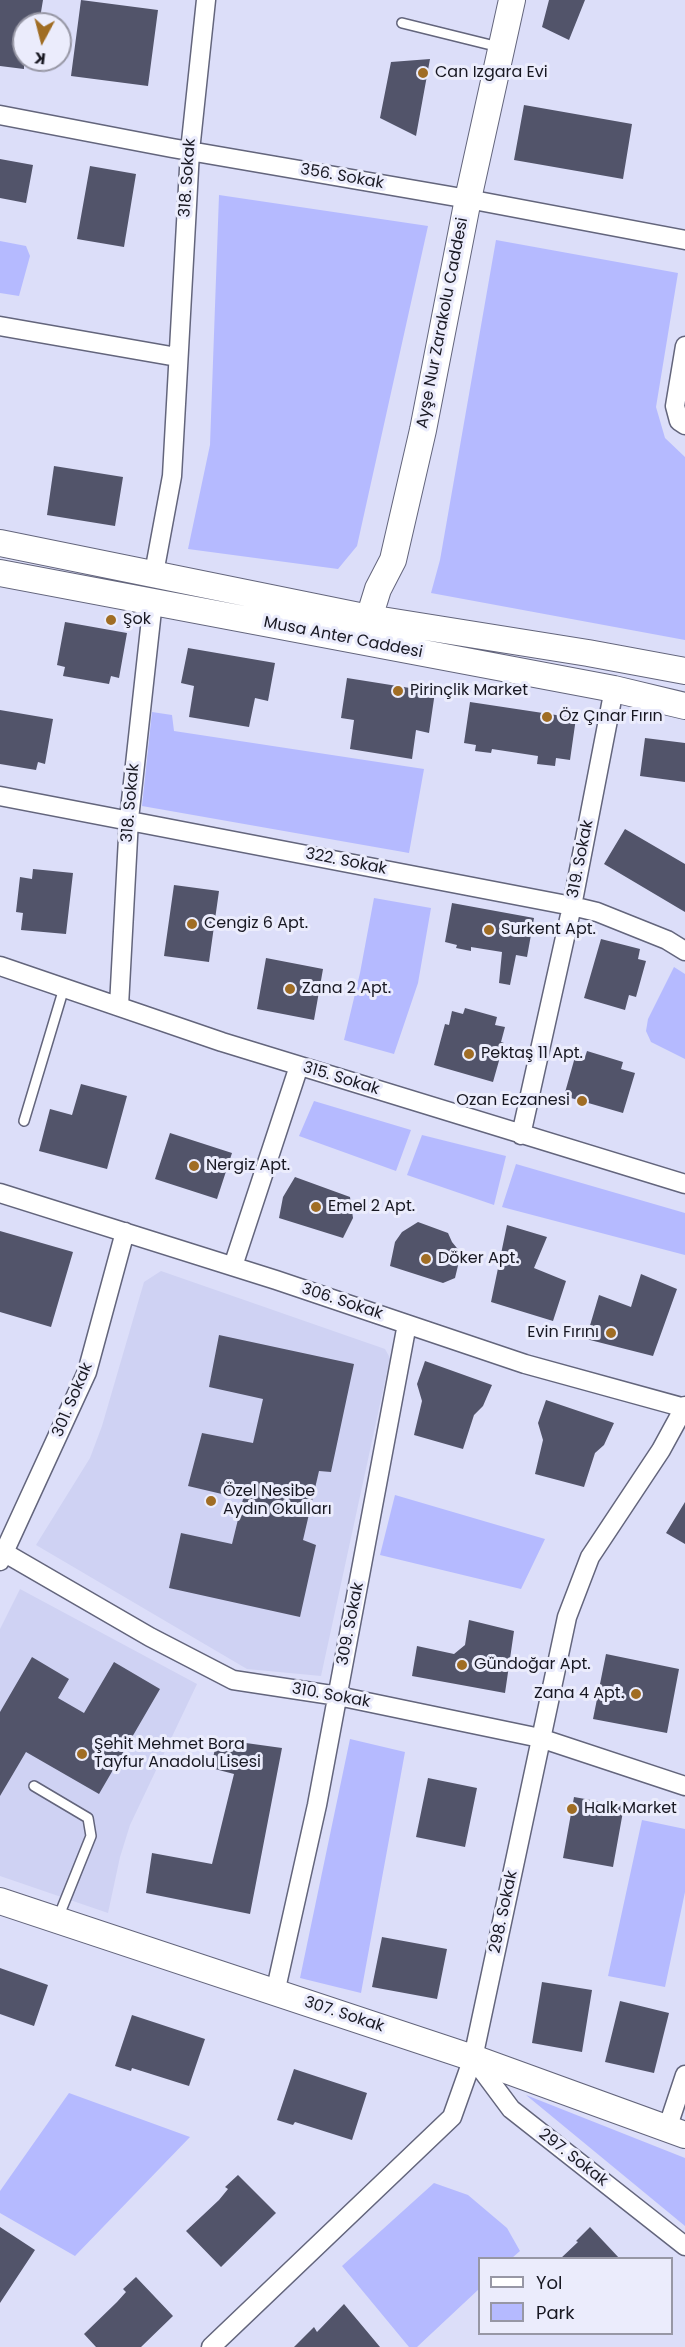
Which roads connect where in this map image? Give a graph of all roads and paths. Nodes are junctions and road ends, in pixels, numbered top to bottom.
1 (206, 0) edge
2 (512, 0) edge
3 (402, 23) dead end
4 (501, 48) junction
5 (0, 115) edge
6 (190, 151) junction
7 (468, 199) junction
8 (685, 240) edge
9 (0, 326) edge
10 (685, 346) edge
11 (177, 357) junction
12 (685, 425) edge
13 (0, 543) edge
14 (0, 573) edge
15 (154, 573) junction
16 (153, 601) junction
17 (369, 618) junction
18 (366, 643) junction
19 (685, 671) edge
20 (614, 689) junction
21 (685, 706) edge
22 (0, 796) edge
23 (129, 819) junction
24 (572, 906) junction
25 (685, 951) edge
26 (0, 966) edge
27 (64, 988) junction
28 (120, 1006) junction
29 (298, 1066) junction
30 (24, 1121) dead end
31 (521, 1135) junction
32 (685, 1184) edge
33 (0, 1193) edge
34 (125, 1232) junction
35 (233, 1266) junction
36 (407, 1324) junction
37 (685, 1407) edge
38 (1, 1554) edge
39 (338, 1696) junction
40 (540, 1738) junction
41 (33, 1785) dead end
42 (685, 1786) edge
43 (0, 1901) edge
44 (57, 1920) junction
45 (275, 1993) junction
46 (473, 2058) junction
47 (685, 2075) edge
48 (676, 2132) edge
49 (685, 2246) edge
50 (212, 2347) edge

1 - 6 street, 318. Sokak
2 - 4 main road, Ayşe Nur Zarakolu Caddesi
3 - 4 lane
4 - 7 main road, Ayşe Nur Zarakolu Caddesi
5 - 6 street, 356. Sokak
6 - 7 street, 356. Sokak
6 - 11 street, 318. Sokak
7 - 8 street, 356. Sokak
7 - 17 main road, Ayşe Nur Zarakolu Caddesi
9 - 11 street
10 - 12 street
11 - 15 street, 318. Sokak
13 - 15 main road, Musa Anter Caddesi
14 - 16 main road, Musa Anter Caddesi
15 - 17 main road, Musa Anter Caddesi
16 - 18 main road, Musa Anter Caddesi
16 - 23 street, 318. Sokak
17 - 18 main road, Ayşe Nur Zarakolu Caddesi
17 - 19 main road, Musa Anter Caddesi
18 - 20 main road, Musa Anter Caddesi
20 - 21 main road, Musa Anter Caddesi
20 - 24 street, 319. Sokak
22 - 23 street, 322. Sokak
23 - 24 street, 322. Sokak
23 - 28 street, 318. Sokak
24 - 25 street, 322. Sokak
24 - 31 street, 319. Sokak
26 - 27 street, 315. Sokak
27 - 28 street, 315. Sokak
27 - 30 lane
28 - 29 street, 315. Sokak
29 - 31 street, 315. Sokak
29 - 35 street
31 - 32 street, 315. Sokak
33 - 34 street, 306. Sokak
34 - 35 street, 306. Sokak
34 - 38 street, 301. Sokak
35 - 36 street, 306. Sokak
36 - 37 street, 306. Sokak
36 - 39 street, 309. Sokak
37 - 40 street, 298. Sokak
38 - 39 street, 310. Sokak
39 - 40 street, 310. Sokak
39 - 45 street, 309. Sokak
40 - 42 street, 310. Sokak
40 - 46 street, 298. Sokak
41 - 44 lane
43 - 44 main road, 307. Sokak
44 - 45 main road, 307. Sokak
45 - 46 main road, 307. Sokak
46 - 48 main road, 307. Sokak
46 - 49 street, 297. Sokak
46 - 50 street, 298. Sokak
47 - 48 street

